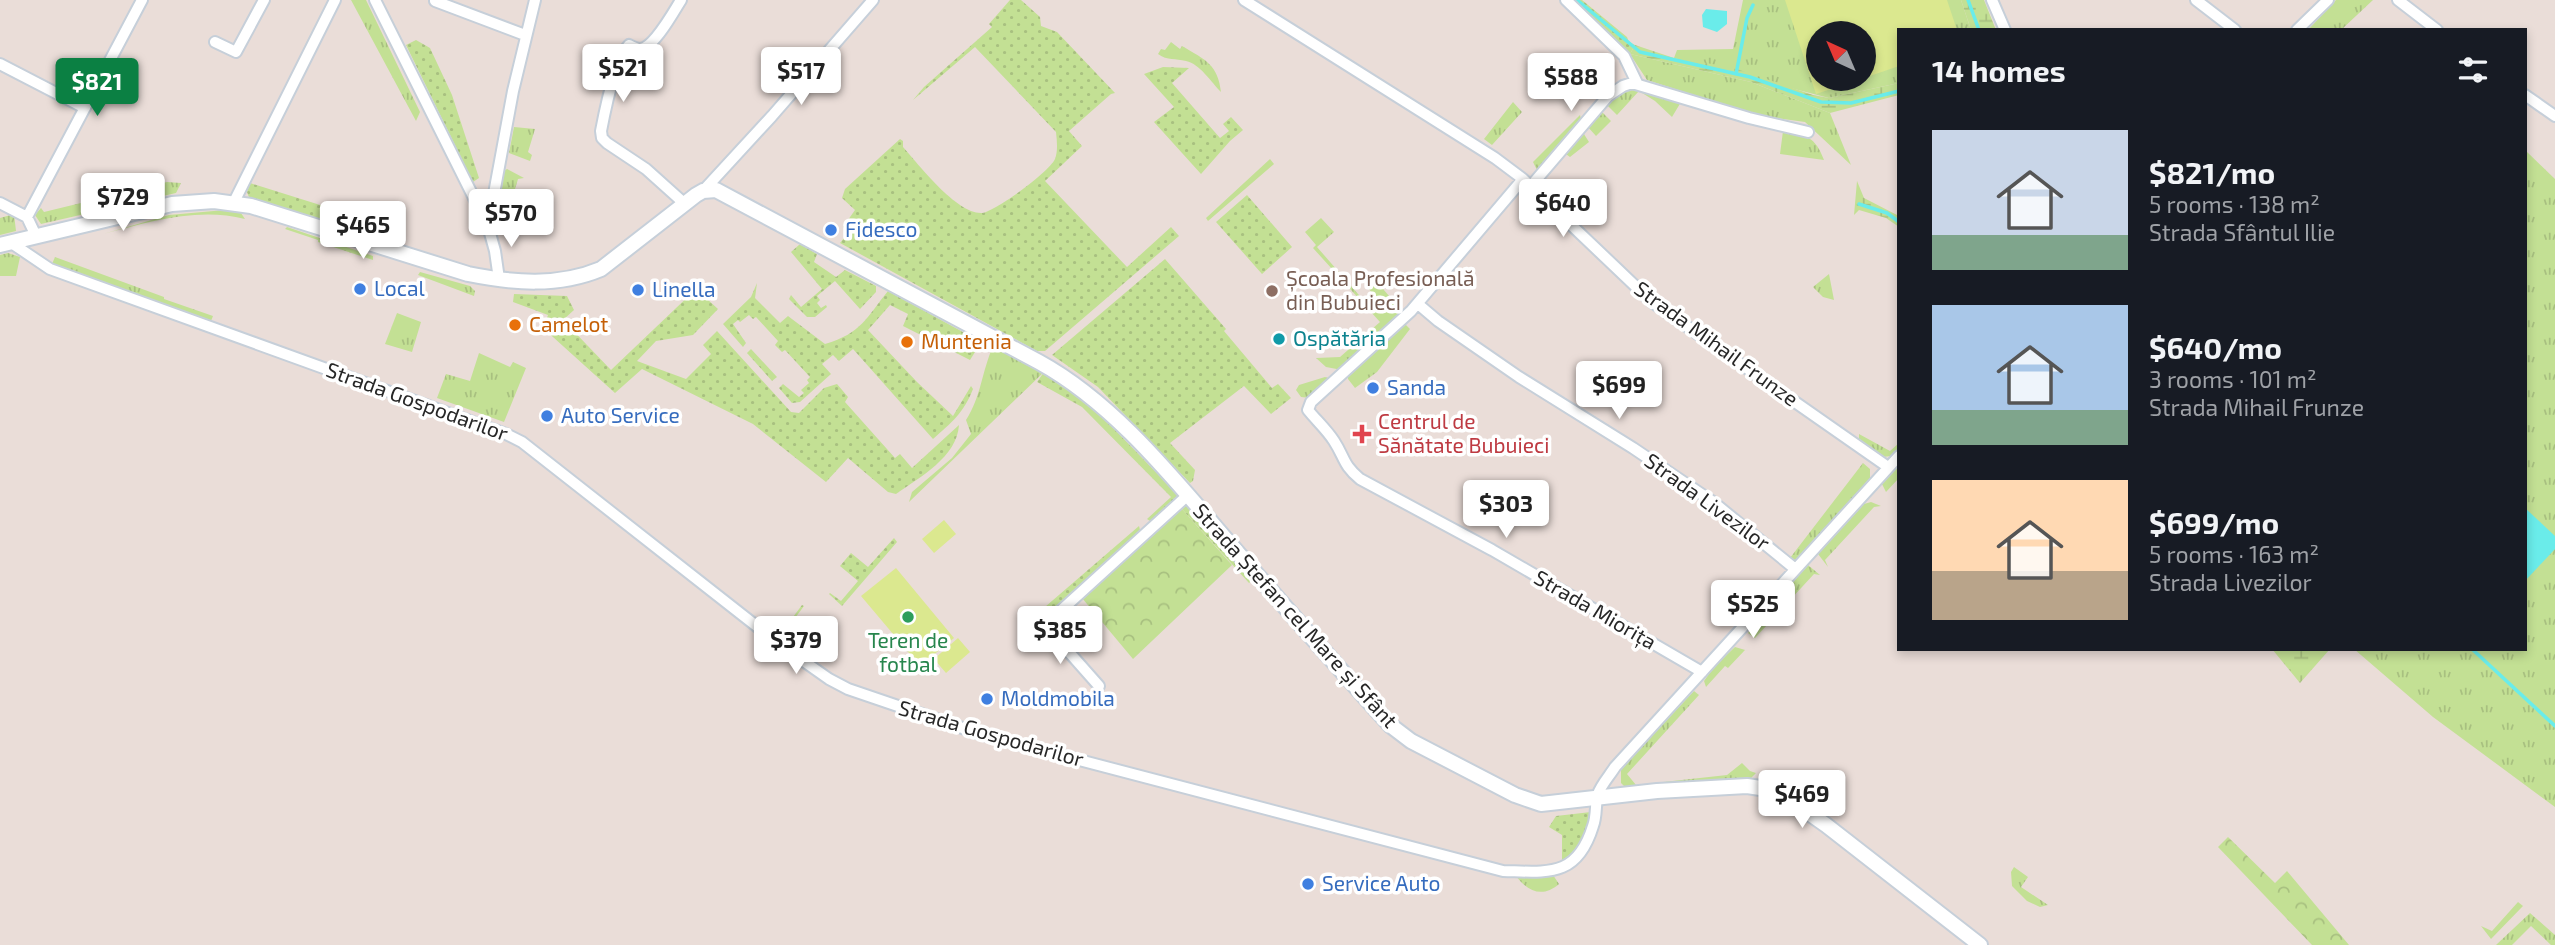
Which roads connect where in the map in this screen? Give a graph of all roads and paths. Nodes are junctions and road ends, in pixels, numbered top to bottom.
1 (142, 0) edge
2 (264, 0) edge
3 (335, 0) edge
4 (375, 0) edge
5 (534, 0) edge
6 (681, 0) edge
7 (873, 0) edge
8 (1244, 0) edge
9 (1566, 0) edge
10 (1992, 0) edge
11 (2196, 0) edge
12 (2328, 0) edge
13 (2398, 0) edge
14 (435, 1) edge
15 (2004, 28) edge
16 (2232, 28) edge
17 (2299, 28) edge
18 (2434, 28) edge
19 (526, 35) junction
20 (215, 42) dead end
21 (0, 64) edge
22 (1637, 83) junction
23 (2527, 96) edge
24 (85, 108) junction
25 (2555, 116) edge
26 (1808, 132) dead end
27 (1527, 183) junction
28 (703, 191) junction
29 (234, 202) junction
30 (0, 203) edge
31 (685, 204) junction
32 (27, 217) junction
33 (488, 226) junction
34 (36, 236) junction
35 (5, 243) edge
36 (499, 279) junction
37 (1415, 307) junction
38 (1897, 458) edge
39 (1888, 467) junction
40 (1188, 495) junction
41 (1794, 568) junction
42 (1702, 672) junction
43 (1099, 686) dead end
44 (1597, 796) junction
45 (1980, 945) edge

1 - 24 street
2 - 20 street
3 - 29 street
4 - 33 street
5 - 19 street
6 - 31 street
7 - 28 street
8 - 27 street, Strada Mihail Frunze
9 - 22 street
10 - 15 street
11 - 16 street
12 - 17 street
13 - 18 street
14 - 19 street
19 - 33 street
21 - 24 street
22 - 26 street
22 - 27 street
23 - 25 street
24 - 32 street
27 - 37 street
27 - 39 street, Strada Mihail Frunze
28 - 31 street
28 - 40 street, Strada Ștefan cel Mare și Sfânt
29 - 34 street
29 - 36 street
30 - 32 street
31 - 36 street
32 - 34 street
33 - 36 street
34 - 35 street
35 - 44 street, Strada Gospodarilor
37 - 41 street, Strada Livezilor
37 - 42 street, Strada Miorița
38 - 39 street
39 - 41 street
40 - 43 street
40 - 44 street, Strada Ștefan cel Mare și Sfânt
41 - 42 street
42 - 44 street
44 - 45 street

